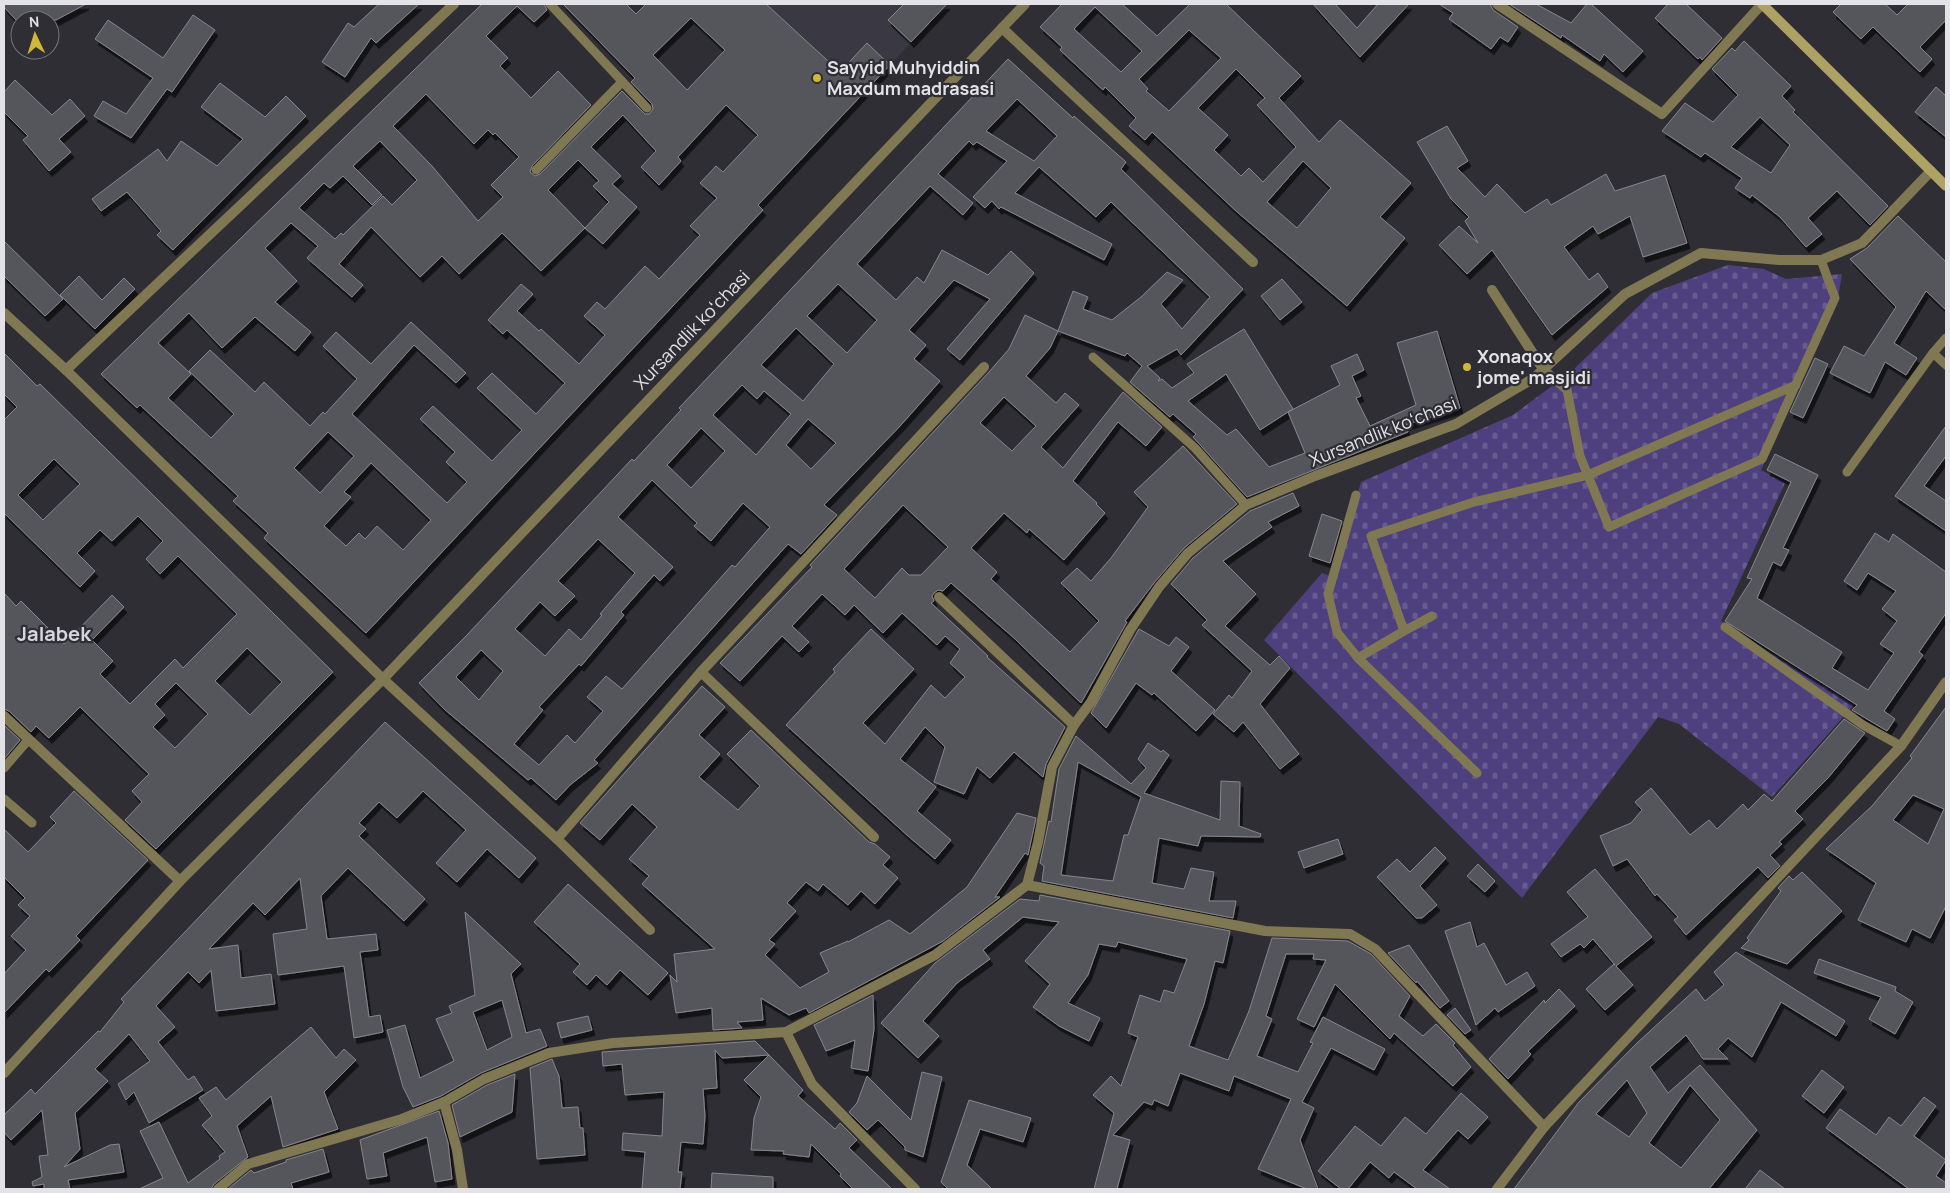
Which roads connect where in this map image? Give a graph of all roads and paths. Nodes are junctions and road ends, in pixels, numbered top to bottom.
1 (454, 4) edge
2 (550, 4) edge
3 (1025, 4) edge
4 (1497, 4) edge
5 (1762, 4) edge
6 (1002, 28) junction
7 (622, 82) junction
8 (647, 108) dead end
9 (536, 170) dead end
10 (1931, 171) junction
11 (1946, 186) edge
12 (1821, 260) junction
13 (1253, 262) dead end
14 (1492, 290) dead end
15 (4, 313) edge
16 (1946, 338) edge
17 (1933, 353) junction
18 (1093, 358) dead end
19 (1946, 365) edge
20 (984, 367) dead end
21 (1543, 369) junction
22 (66, 370) junction
23 (1796, 385) junction
24 (1847, 472) dead end
25 (1588, 475) junction
26 (1356, 495) dead end
27 (1246, 505) junction
28 (939, 597) dead end
29 (1432, 616) dead end
30 (1724, 627) dead end
31 (1404, 630) junction
32 (1358, 658) junction
33 (701, 672) junction
34 (383, 679) junction
35 (1946, 682) edge
36 (4, 716) edge
37 (1074, 725) junction
38 (29, 739) junction
39 (1901, 746) junction
40 (4, 768) edge
41 (1477, 773) dead end
42 (4, 799) edge
43 (32, 824) dead end
44 (874, 837) dead end
45 (557, 839) junction
46 (180, 881) junction
47 (1027, 885) junction
48 (650, 930) dead end
49 (786, 1032) junction
50 (4, 1073) edge
51 (444, 1102) junction
52 (1544, 1127) junction
53 (218, 1189) edge
54 (463, 1189) edge
55 (915, 1189) edge
56 (1496, 1189) edge

1 - 22 street
2 - 7 lane
3 - 6 street, Xursandlik koʻchasi
4 - 5 street
5 - 10 main road
6 - 13 street
6 - 34 street, Xursandlik koʻchasi
7 - 8 lane
7 - 9 lane
10 - 11 main road
10 - 12 street, Xursandlik koʻchasi
12 - 21 street, Xursandlik koʻchasi
12 - 23 lane
14 - 21 street
15 - 22 street
16 - 17 lane
17 - 19 lane
17 - 24 lane
18 - 27 lane
20 - 33 street
21 - 25 lane
21 - 27 street, Xursandlik koʻchasi
22 - 34 street
23 - 25 lane
23 - 25 lane
25 - 31 lane
26 - 32 lane
27 - 37 street, Xursandlik koʻchasi
28 - 37 street
29 - 31 lane
30 - 39 lane
31 - 32 lane
32 - 41 lane
33 - 44 street
33 - 45 street
34 - 45 street
34 - 46 street, Xursandlik koʻchasi
35 - 39 street
36 - 38 street
37 - 47 street, Xursandlik koʻchasi
38 - 40 lane
38 - 46 street
39 - 52 street
42 - 43 lane
45 - 48 street
46 - 50 street, Xursandlik koʻchasi
47 - 49 street
47 - 52 street
49 - 51 street
49 - 55 street
51 - 53 street
51 - 54 street
52 - 56 street

